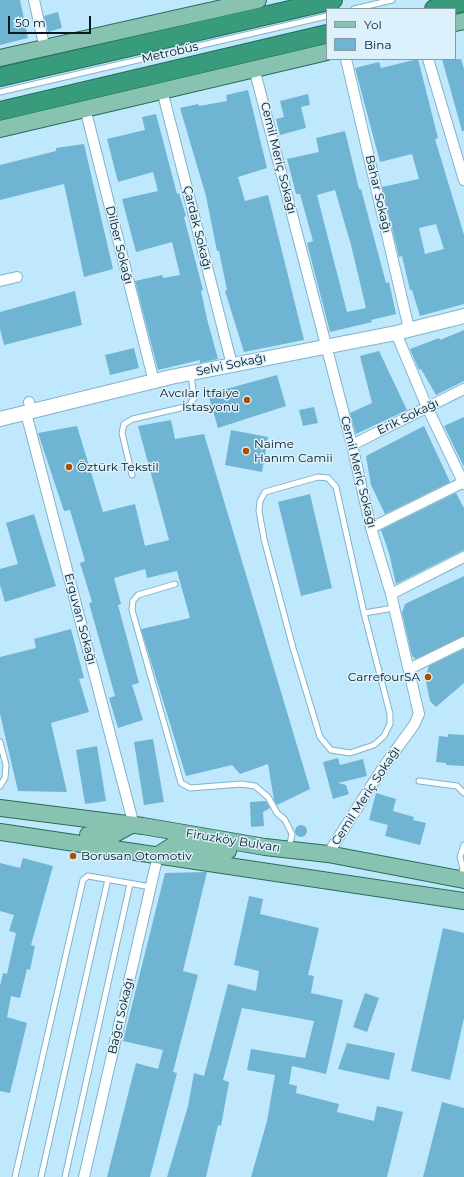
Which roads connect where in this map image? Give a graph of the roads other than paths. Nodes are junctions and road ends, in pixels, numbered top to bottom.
1 (34, 0) edge
2 (258, 0) edge
3 (333, 0) edge
4 (392, 0) edge
5 (464, 2) edge
6 (358, 8) edge
7 (438, 8) edge
8 (326, 16) edge
9 (326, 34) edge
10 (45, 49) junction
11 (326, 52) edge
12 (0, 58) edge
13 (346, 60) edge
14 (428, 60) edge
15 (254, 68) junction
16 (0, 77) edge
17 (162, 90) junction
18 (0, 94) edge
19 (85, 108) junction
20 (0, 111) edge
21 (0, 129) edge
22 (464, 180) edge
23 (17, 277) dead end
24 (0, 281) edge
25 (464, 316) edge
26 (403, 331) junction
27 (325, 346) junction
28 (232, 365) junction
29 (190, 374) junction
30 (154, 382) junction
31 (464, 389) edge
32 (427, 407) junction
33 (29, 409) junction
34 (0, 419) edge
35 (352, 445) junction
36 (132, 475) dead end
37 (464, 483) edge
38 (371, 528) junction
39 (464, 557) edge
40 (175, 584) dead end
41 (391, 594) junction
42 (394, 608) junction
43 (364, 614) junction
44 (464, 642) edge
45 (409, 669) junction
46 (0, 742) edge
47 (420, 781) dead end
48 (0, 786) edge
49 (464, 793) edge
50 (0, 808) edge
51 (131, 825) junction
52 (0, 832) edge
53 (17, 834) junction
54 (464, 845) edge
55 (265, 847) junction
56 (289, 849) junction
57 (328, 854) junction
58 (158, 855) junction
59 (108, 879) junction
60 (462, 880) edge
61 (130, 884) junction
62 (151, 887) junction
63 (464, 900) edge
64 (15, 1177) edge
65 (41, 1177) edge
66 (65, 1177) edge
67 (84, 1177) edge

1 - 10 street
2 - 10 main road
3 - 16 highway
4 - 6 lane
5 - 7 highway
8 - 18 lane, Metrobüs
9 - 20 highway
10 - 12 main road
11 - 15 main road
13 - 26 street, Bahar Sokağı
14 - 22 street
15 - 17 main road
15 - 27 street, Cemil Meriç Sokağı
17 - 19 main road
17 - 28 street, Çardak Sokağı
19 - 21 main road
19 - 30 street, Dilber Sokağı
23 - 24 street
25 - 26 street, Selvi Sokağı
26 - 27 street, Selvi Sokağı
26 - 32 street, Bahar Sokağı
27 - 28 street, Selvi Sokağı
27 - 35 street, Cemil Meriç Sokağı
28 - 29 street, Selvi Sokağı
29 - 30 street, Selvi Sokağı
29 - 36 lane
30 - 33 street, Selvi Sokağı
31 - 32 street, Erik Sokağı
32 - 35 street, Erik Sokağı
32 - 37 street, Bahar Sokağı
33 - 34 street, Selvi Sokağı
33 - 51 street, Erguvan Sokağı
35 - 38 street, Cemil Meriç Sokağı
37 - 38 street
38 - 41 street, Cemil Meriç Sokağı
39 - 41 street
40 - 56 lane
41 - 42 street, Cemil Meriç Sokağı
42 - 43 lane
42 - 45 street, Cemil Meriç Sokağı
43 - 43 lane
44 - 45 street
45 - 57 street, Cemil Meriç Sokağı
46 - 48 lane
47 - 49 lane
50 - 51 main road, Firuzköy Bulvarı
51 - 53 main road
51 - 55 main road, Firuzköy Bulvarı
52 - 53 main road, Firuzköy Bulvarı
53 - 58 main road, Firuzköy Bulvarı
54 - 60 lane
55 - 56 main road, Firuzköy Bulvarı
55 - 58 main road
56 - 57 main road, Firuzköy Bulvarı
57 - 60 main road, Firuzköy Bulvarı
58 - 62 street, Bağcı Sokağı
58 - 63 main road, Firuzköy Bulvarı
59 - 61 lane
59 - 64 lane
59 - 65 lane
61 - 62 lane
61 - 66 lane
62 - 67 street, Bağcı Sokağı

